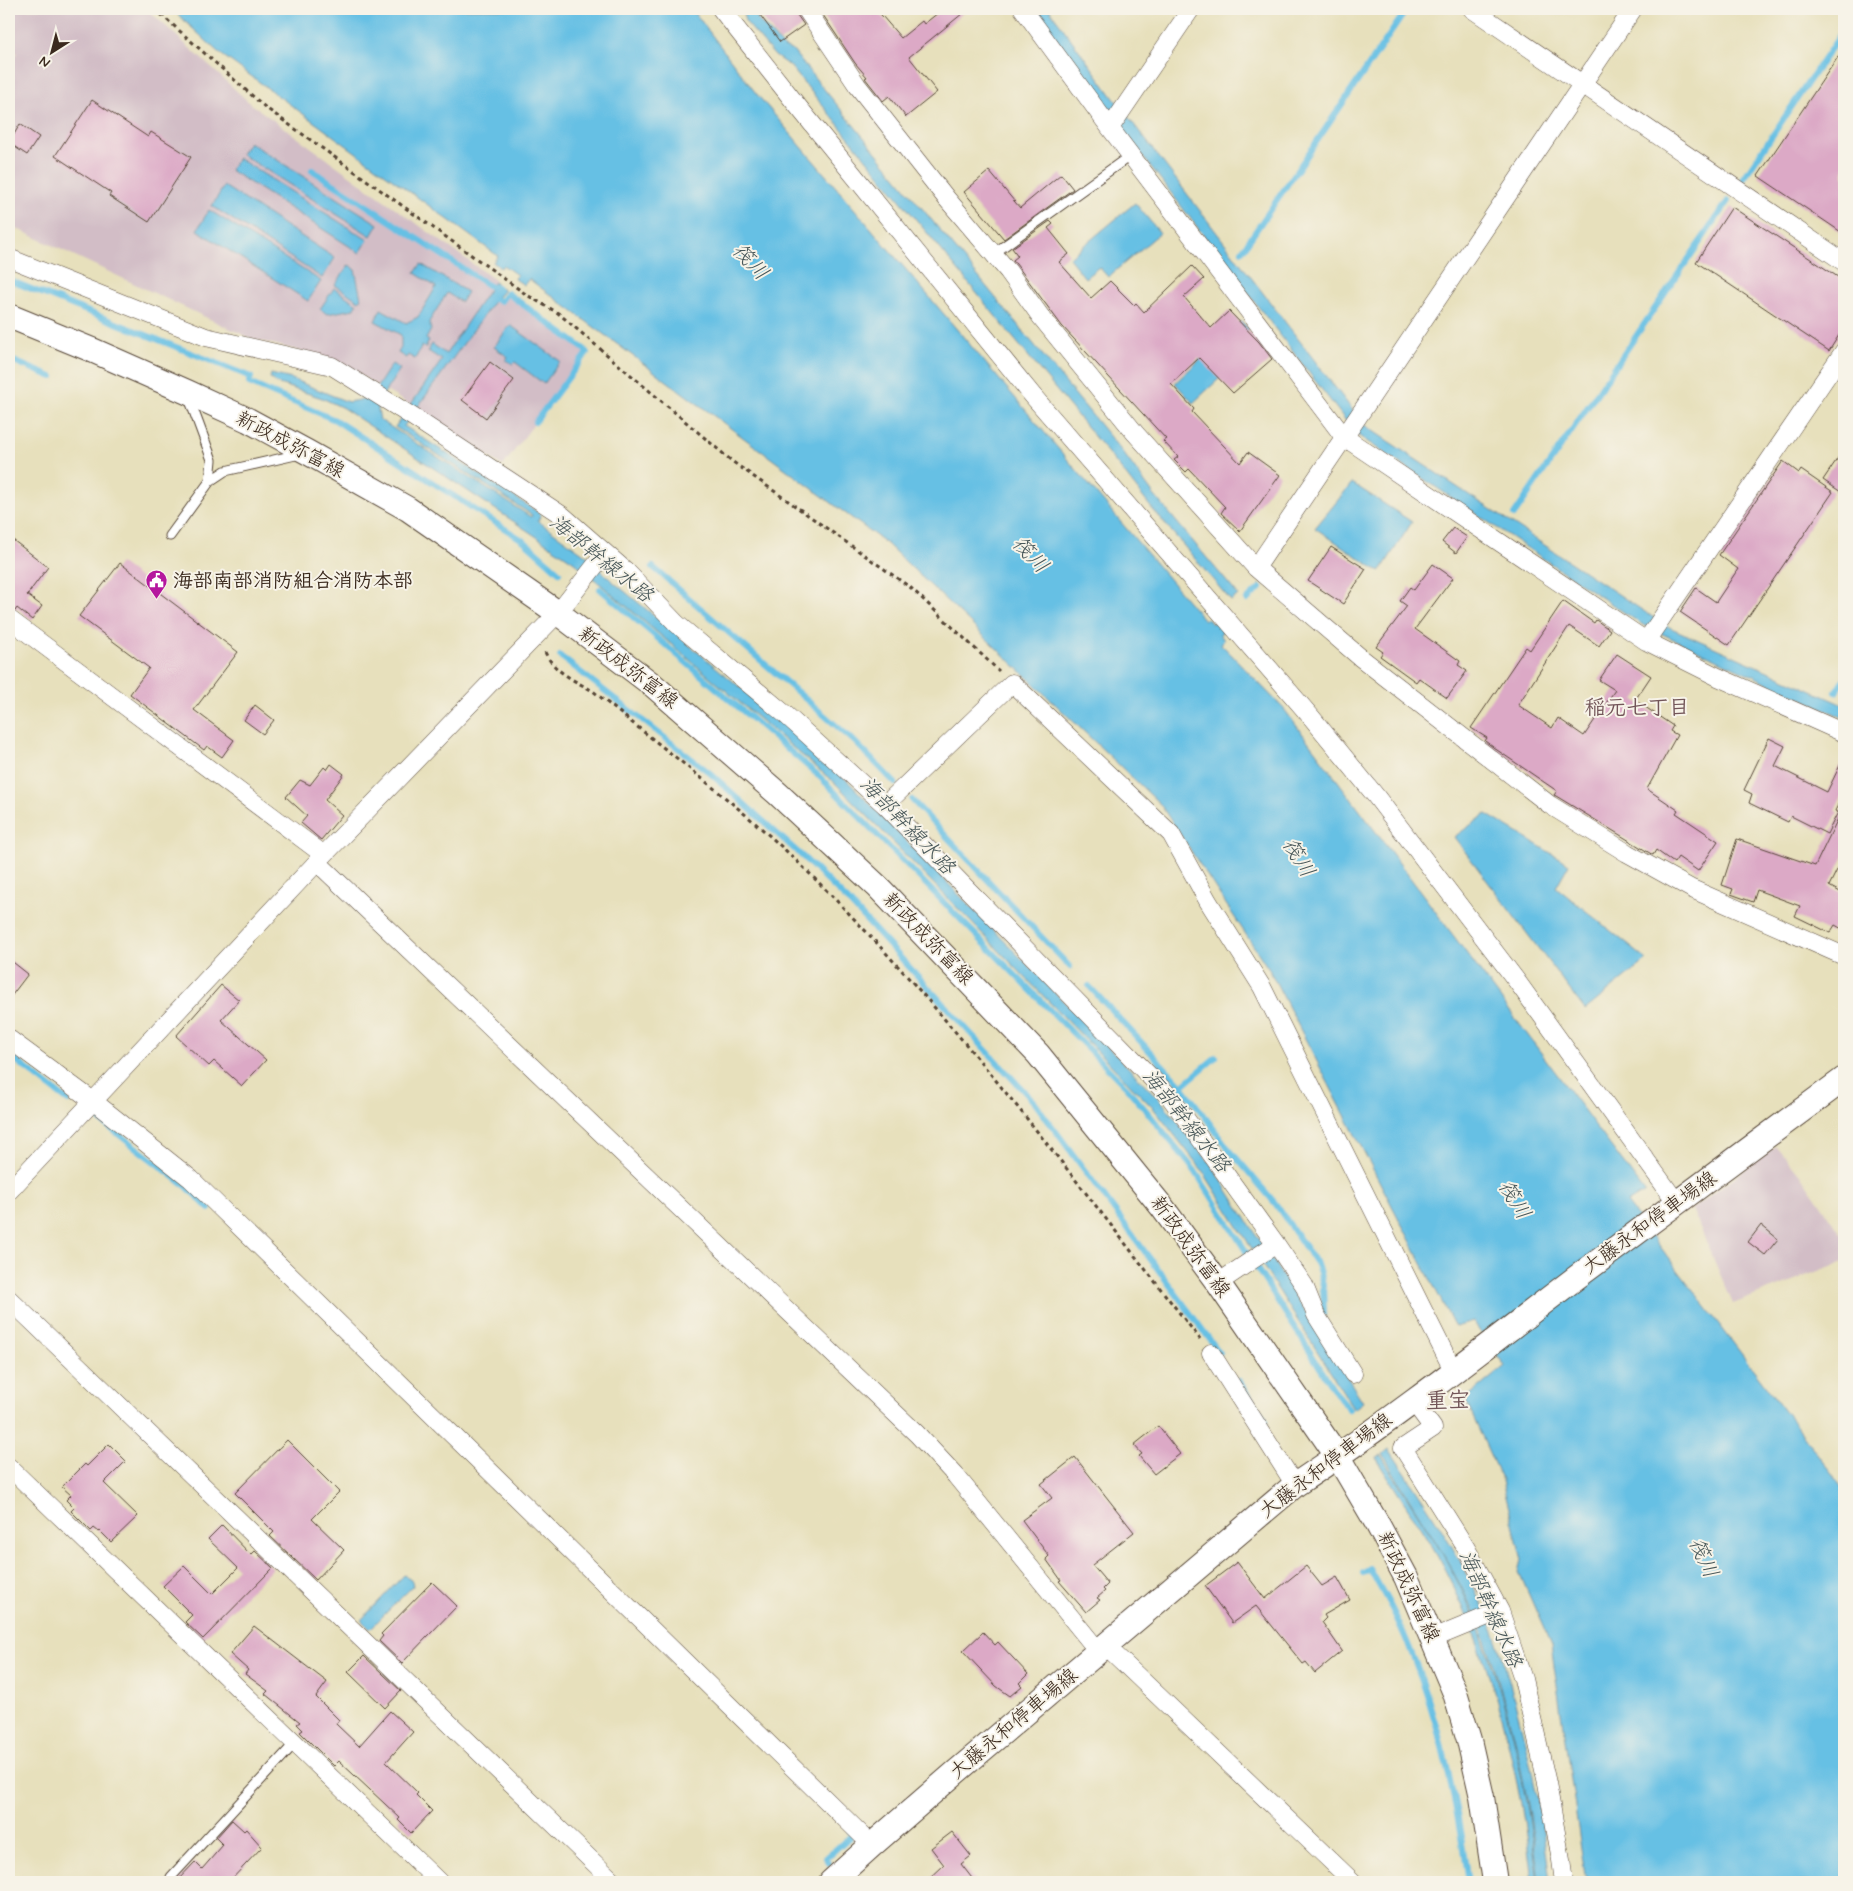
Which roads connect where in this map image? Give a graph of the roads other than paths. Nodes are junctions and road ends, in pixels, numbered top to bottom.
1 (721, 9) edge
2 (806, 9) edge
3 (1023, 9) edge
4 (1191, 9) edge
5 (1472, 9) edge
6 (1633, 9) edge
7 (1583, 82) junction
8 (1111, 126) junction
9 (1131, 155) junction
10 (993, 254) junction
11 (9, 258) edge
12 (1844, 262) edge
13 (9, 316) edge
14 (1844, 351) edge
15 (186, 392) junction
16 (1350, 427) junction
17 (307, 452) junction
18 (210, 481) junction
19 (170, 536) dead end
20 (602, 557) junction
21 (1256, 568) junction
22 (558, 613) junction
23 (9, 619) edge
24 (1648, 638) junction
25 (1844, 733) edge
26 (885, 804) junction
27 (321, 859) junction
28 (1844, 956) edge
29 (9, 1038) edge
30 (1844, 1079) edge
31 (93, 1101) junction
32 (9, 1191) edge
33 (1678, 1203) junction
34 (1273, 1246) junction
35 (1218, 1283) junction
36 (9, 1299) edge
37 (1211, 1353) road end
38 (1453, 1370) junction
39 (1353, 1374) dead end
40 (1413, 1401) junction
41 (1338, 1457) junction
42 (9, 1467) edge
43 (1295, 1485) junction
44 (1496, 1613) junction
45 (1442, 1635) junction
46 (1102, 1649) junction
47 (295, 1743) junction
48 (872, 1845) junction
49 (171, 1877) dead end
50 (439, 1882) edge
51 (614, 1882) edge
52 (831, 1882) edge
53 (1353, 1882) edge
54 (1495, 1882) edge
55 (1564, 1882) edge

1 - 33 street
2 - 10 street
3 - 8 street
4 - 8 street
5 - 7 street
6 - 7 street
7 - 12 street
7 - 16 street
8 - 9 street
9 - 10 lane
9 - 16 street
10 - 21 street
11 - 20 street
13 - 15 main road, 新政成弥富線
14 - 24 street
15 - 17 main road, 新政成弥富線
15 - 18 lane
16 - 21 street
16 - 24 street
17 - 18 lane
17 - 22 main road, 新政成弥富線
18 - 19 lane
20 - 22 street
20 - 26 street
21 - 28 street
22 - 27 street
22 - 35 main road, 新政成弥富線
23 - 27 street
24 - 25 street
26 - 34 street
26 - 38 street
27 - 31 street
27 - 46 street
29 - 31 street
30 - 33 main road, 大藤永和停車場線
31 - 32 street
31 - 48 street
33 - 38 main road, 大藤永和停車場線
34 - 35 street
34 - 39 street
35 - 41 main road, 新政成弥富線
36 - 51 street
37 - 43 street
38 - 40 main road, 大藤永和停車場線
40 - 41 main road, 大藤永和停車場線
40 - 44 street
41 - 43 main road, 大藤永和停車場線
41 - 45 main road, 新政成弥富線
42 - 47 street
43 - 46 main road, 大藤永和停車場線
44 - 45 street
44 - 55 street
45 - 54 main road, 新政成弥富線
46 - 48 main road, 大藤永和停車場線
46 - 53 street
47 - 49 lane
47 - 50 street
48 - 52 main road, 大藤永和停車場線

